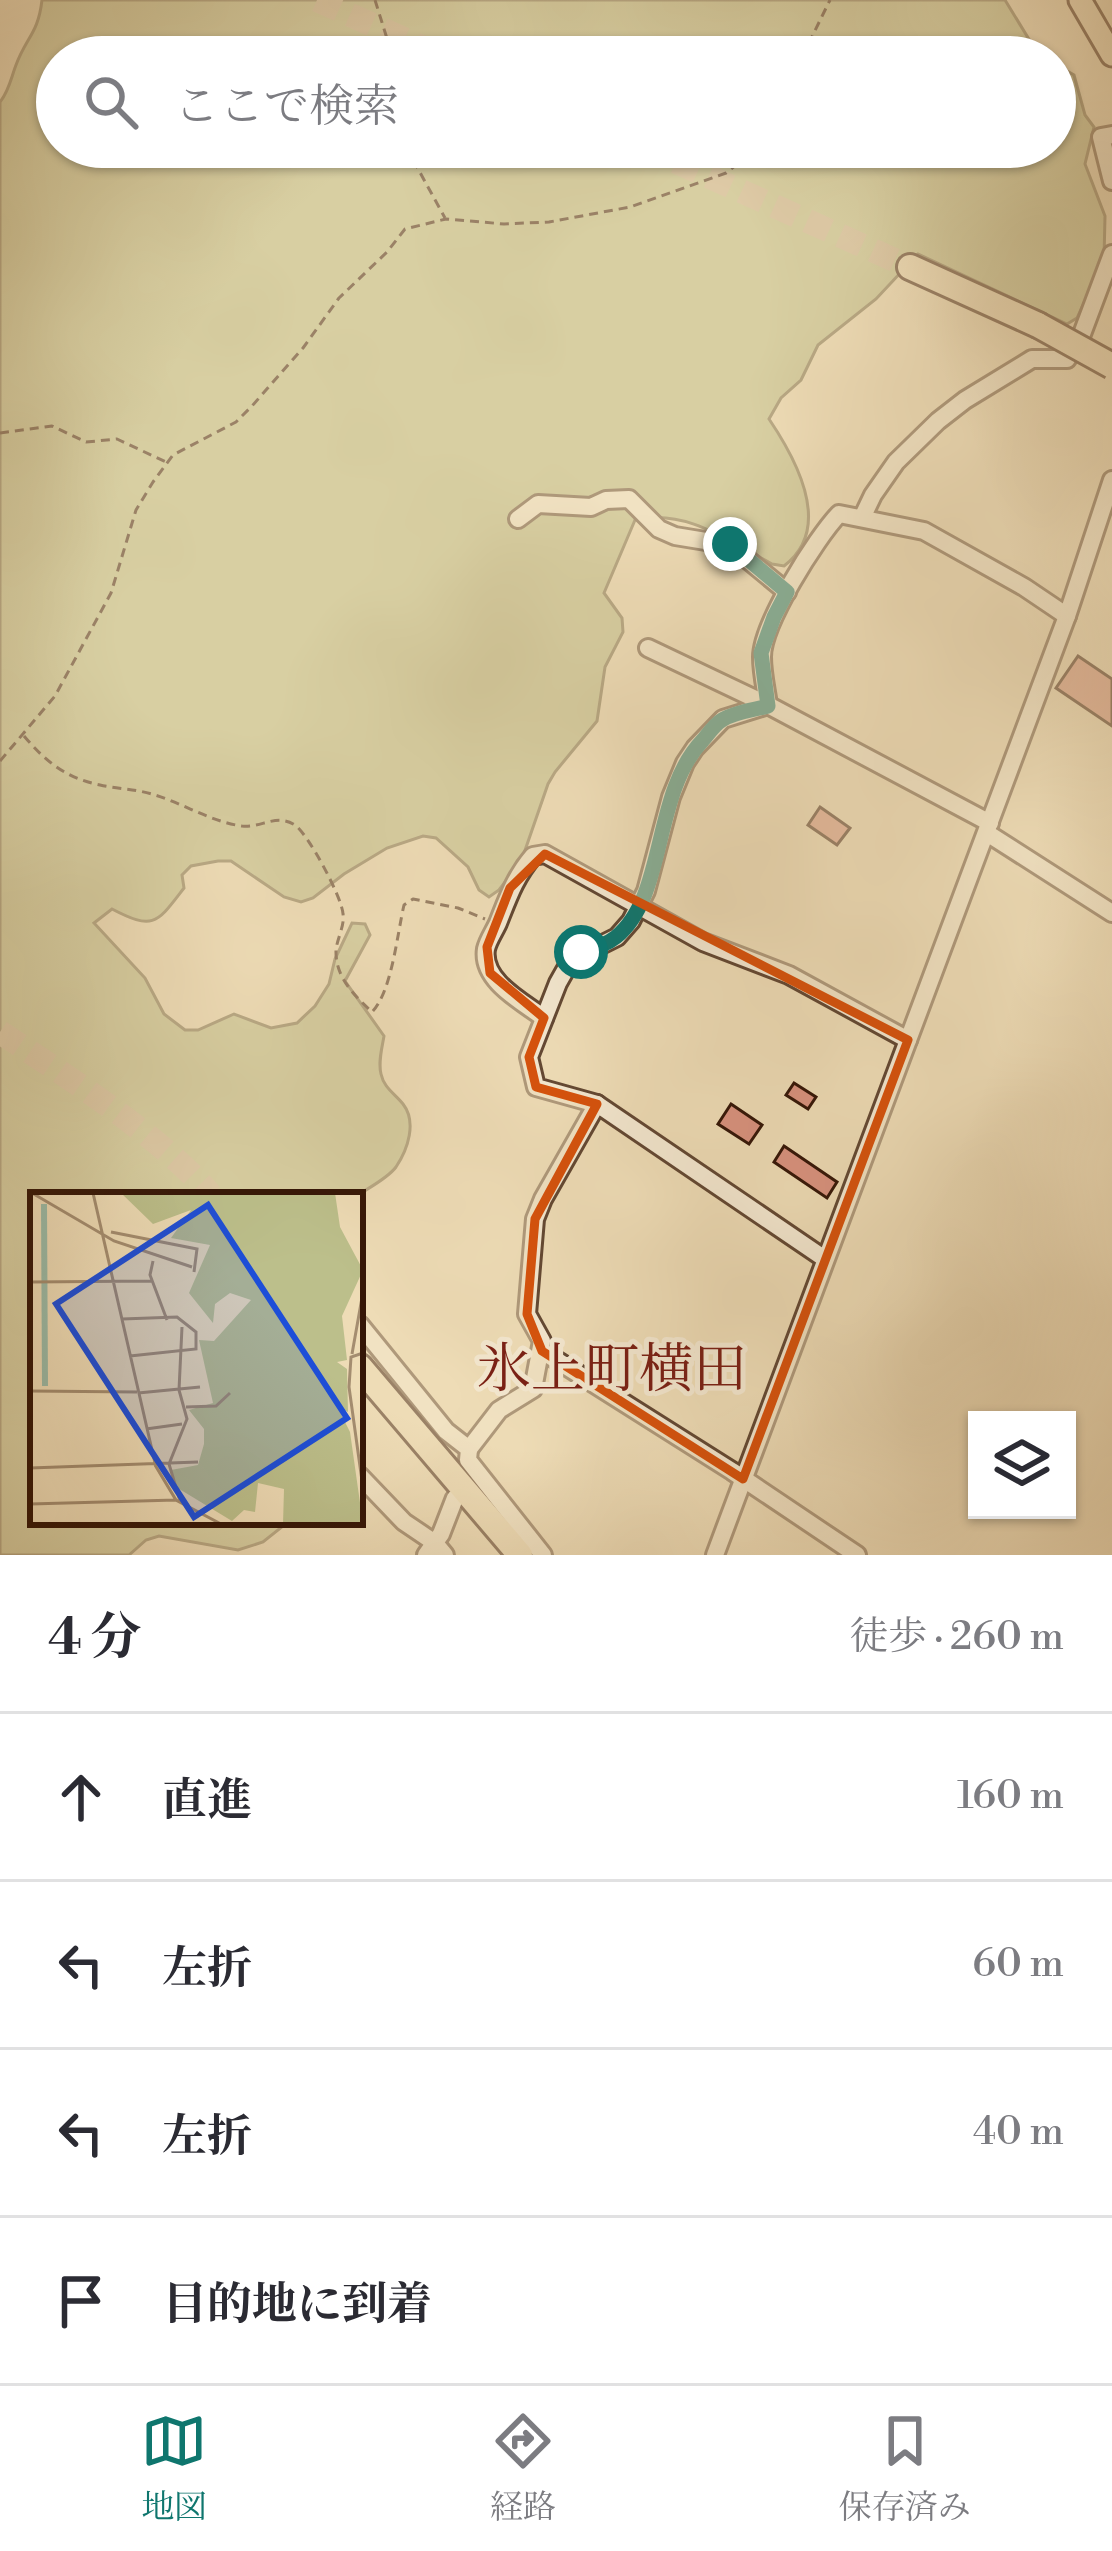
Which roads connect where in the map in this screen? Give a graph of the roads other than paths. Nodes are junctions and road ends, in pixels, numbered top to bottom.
1 (1080, 0) edge
2 (1112, 55) edge
3 (1112, 135) edge
4 (1112, 181) edge
5 (1112, 254) edge
6 (910, 267) tunnel mouth
7 (1112, 366) edge
8 (1112, 480) edge
9 (862, 518) junction
10 (518, 519) dead end
11 (787, 592) junction
12 (1067, 616) junction
13 (648, 648) dead end
14 (768, 706) junction
15 (989, 828) junction
16 (638, 906) junction
17 (1112, 913) edge
18 (544, 1018) junction
19 (908, 1040) junction
20 (597, 1104) junction
21 (825, 1259) junction
22 (363, 1329) edge
23 (542, 1351) junction
24 (363, 1370) edge
25 (469, 1449) junction
26 (363, 1479) edge
27 (743, 1479) junction
28 (455, 1498) dead end
29 (516, 1549) edge
30 (435, 1551) edge
31 (543, 1555) edge
32 (715, 1555) edge
33 (857, 1555) edge

1 - 2 main road
3 - 4 street
5 - 9 street
6 - 7 highway, bridge
8 - 12 street
9 - 11 street
9 - 12 street
10 - 11 street
11 - 14 street
12 - 15 street
13 - 14 street
14 - 15 street
14 - 16 street
15 - 17 street
15 - 19 street
16 - 18 street
16 - 18 street
16 - 19 street
18 - 20 street
19 - 21 street
20 - 21 street
20 - 23 street
21 - 27 street
22 - 25 street
23 - 25 street
23 - 27 street
24 - 29 highway
25 - 31 street
26 - 30 street
27 - 32 street
27 - 33 street
28 - 30 street

